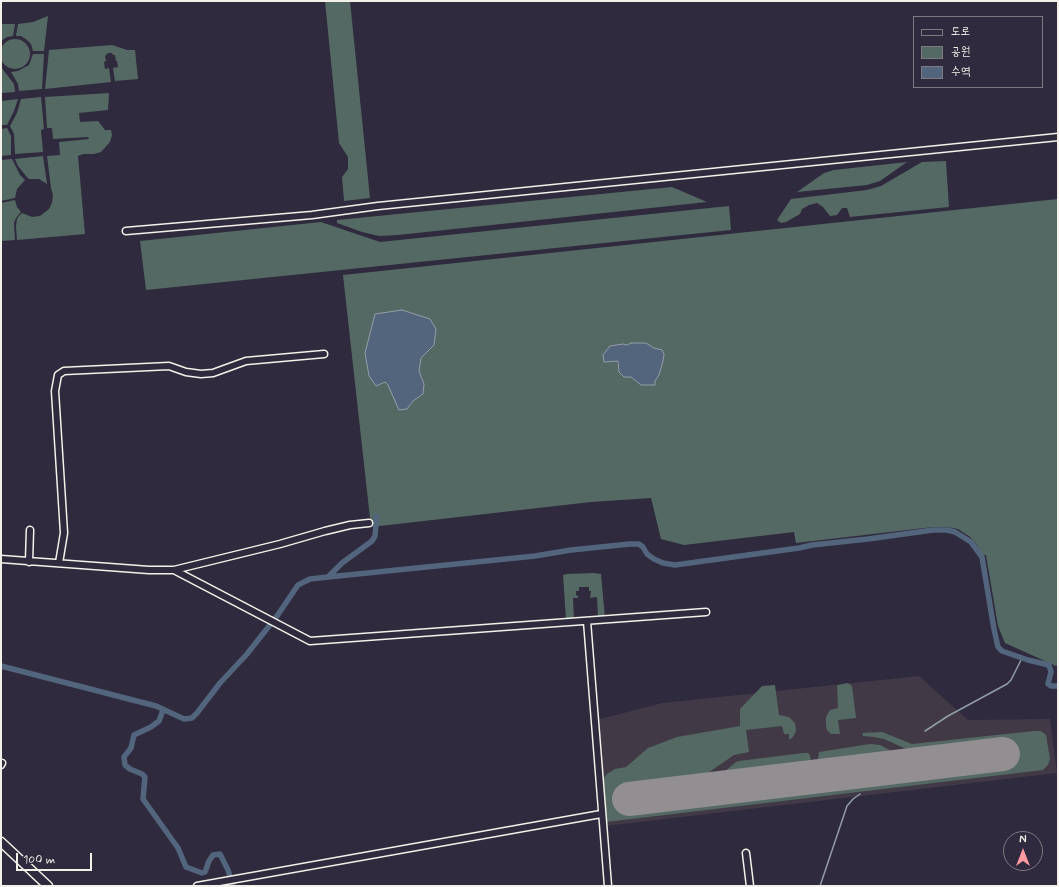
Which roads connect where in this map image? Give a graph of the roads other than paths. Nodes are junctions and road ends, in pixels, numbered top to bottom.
1 (1058, 137) edge
2 (126, 231) dead end
3 (324, 354) dead end
4 (369, 524) dead end
5 (30, 530) dead end
6 (1, 560) edge
7 (29, 562) junction
8 (59, 563) junction
9 (174, 570) junction
10 (706, 612) dead end
11 (586, 621) junction
12 (602, 814) junction
13 (1, 842) edge
14 (746, 853) dead end
15 (48, 886) edge
16 (197, 886) edge
17 (608, 886) edge
18 (750, 886) edge

1 - 2 street
3 - 8 street
4 - 9 street
5 - 7 street
6 - 7 street
7 - 8 street
8 - 9 street
9 - 11 street
10 - 11 street
11 - 12 street
12 - 16 street
12 - 17 street
13 - 15 street
14 - 18 street

